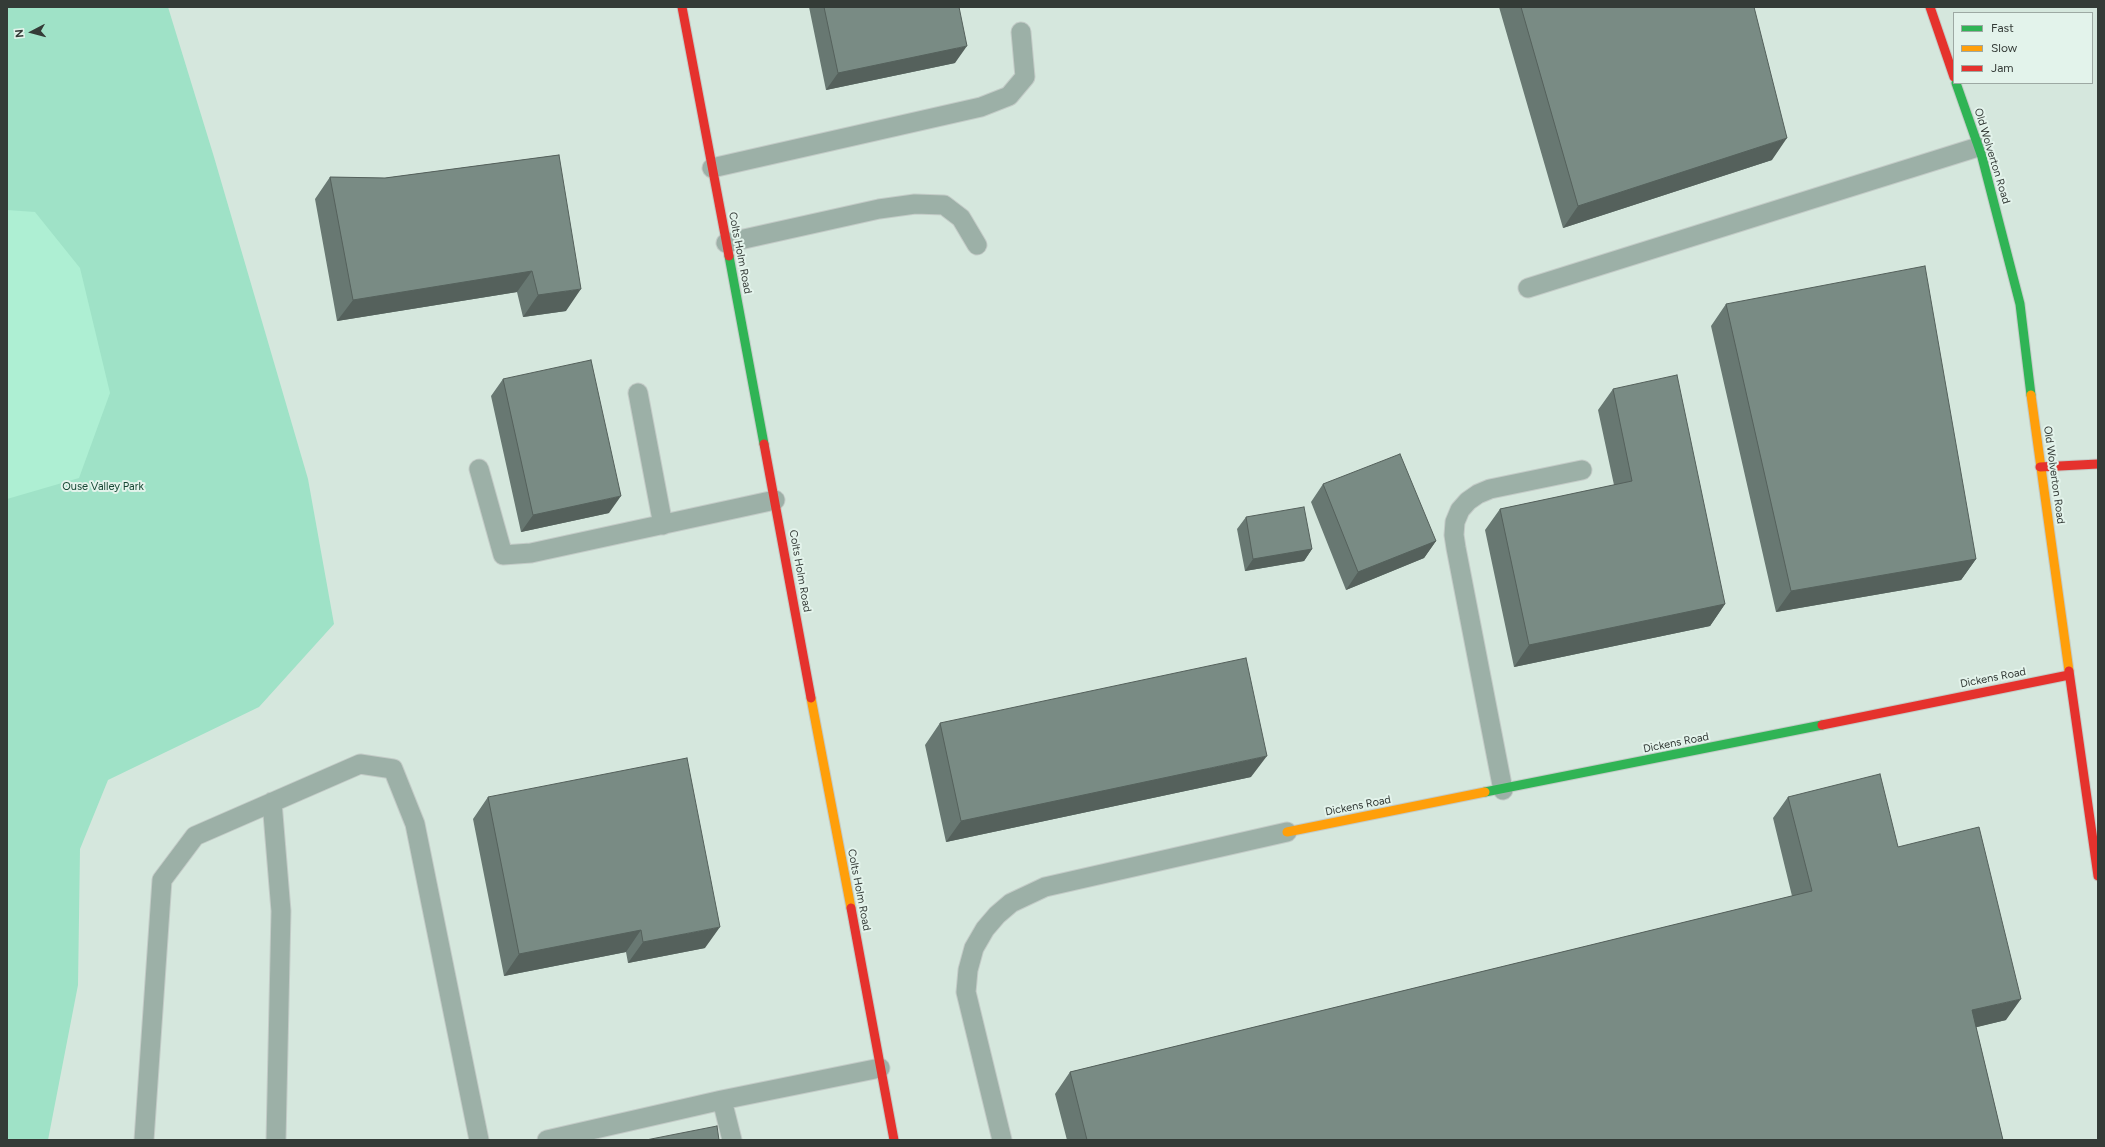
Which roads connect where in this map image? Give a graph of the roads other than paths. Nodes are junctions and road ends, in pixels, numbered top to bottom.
1 (682, 7) edge
2 (1930, 7) edge
3 (1020, 32) dead end
4 (1953, 74) edge
5 (1956, 84) edge
6 (1978, 147) junction
7 (712, 168) junction
8 (726, 243) junction
9 (977, 244) dead end
10 (1528, 288) dead end
11 (638, 393) dead end
12 (2098, 464) edge
13 (2040, 467) junction
14 (479, 469) dead end
15 (1582, 470) dead end
16 (775, 500) junction
17 (663, 525) junction
18 (2069, 675) junction
19 (1503, 790) junction
20 (272, 802) junction
21 (1287, 832) joint
22 (2098, 876) edge
23 (880, 1068) junction
24 (722, 1100) junction
25 (144, 1140) edge
26 (276, 1140) edge
27 (479, 1140) edge
28 (547, 1140) edge
29 (732, 1140) edge
30 (894, 1140) edge
31 (1002, 1140) edge

1 - 7 street, Colts Holm Road
2 - 4 street, Old Wolverton Road
3 - 7 lane
5 - 6 street, Old Wolverton Road
6 - 10 lane
6 - 13 street, Old Wolverton Road
7 - 8 street, Colts Holm Road
8 - 9 lane
8 - 16 street, Colts Holm Road
11 - 17 lane
12 - 13 street
13 - 18 street, Old Wolverton Road
14 - 17 lane
15 - 19 lane
16 - 17 lane
16 - 23 street, Colts Holm Road
18 - 19 street, Dickens Road
18 - 22 street, Old Wolverton Road
19 - 21 street, Dickens Road
20 - 25 lane
20 - 26 lane
20 - 27 lane
21 - 31 lane
23 - 24 lane
23 - 30 street, Colts Holm Road
24 - 28 lane
24 - 29 lane

